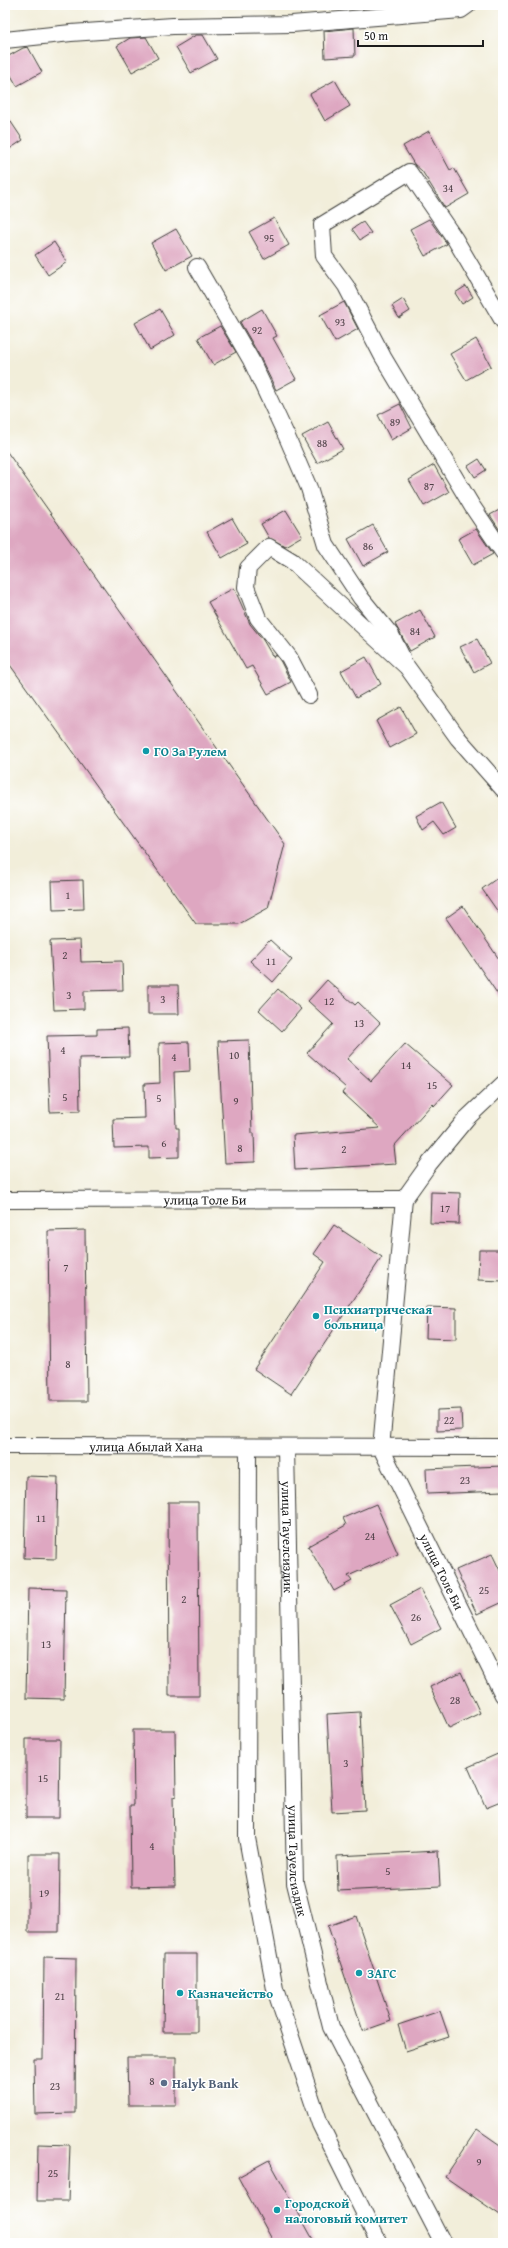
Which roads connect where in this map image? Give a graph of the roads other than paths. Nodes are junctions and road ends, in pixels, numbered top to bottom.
1 (468, 5) edge
2 (5, 40) edge
3 (197, 267) dead end
4 (503, 321) edge
5 (503, 552) edge
6 (407, 667) junction
7 (309, 696) dead end
8 (503, 789) edge
9 (503, 1084) edge
10 (404, 1199) junction
11 (5, 1200) edge
12 (5, 1446) edge
13 (503, 1447) edge
14 (248, 1448) junction
15 (286, 1448) junction
16 (381, 1448) junction
17 (503, 1695) edge
18 (380, 2243) edge
19 (443, 2243) edge

1 - 2 street
3 - 6 street
4 - 5 street
6 - 7 street
6 - 8 street
9 - 10 street
10 - 11 street, улица Толе Би
10 - 16 street
12 - 14 street, улица Абылай Хана
13 - 16 street, улица Абылай Хана
14 - 15 street, улица Абылай Хана
14 - 18 street
15 - 16 street, улица Абылай Хана
15 - 19 street, улица Тауелсиздик
16 - 17 street, улица Толе Би

